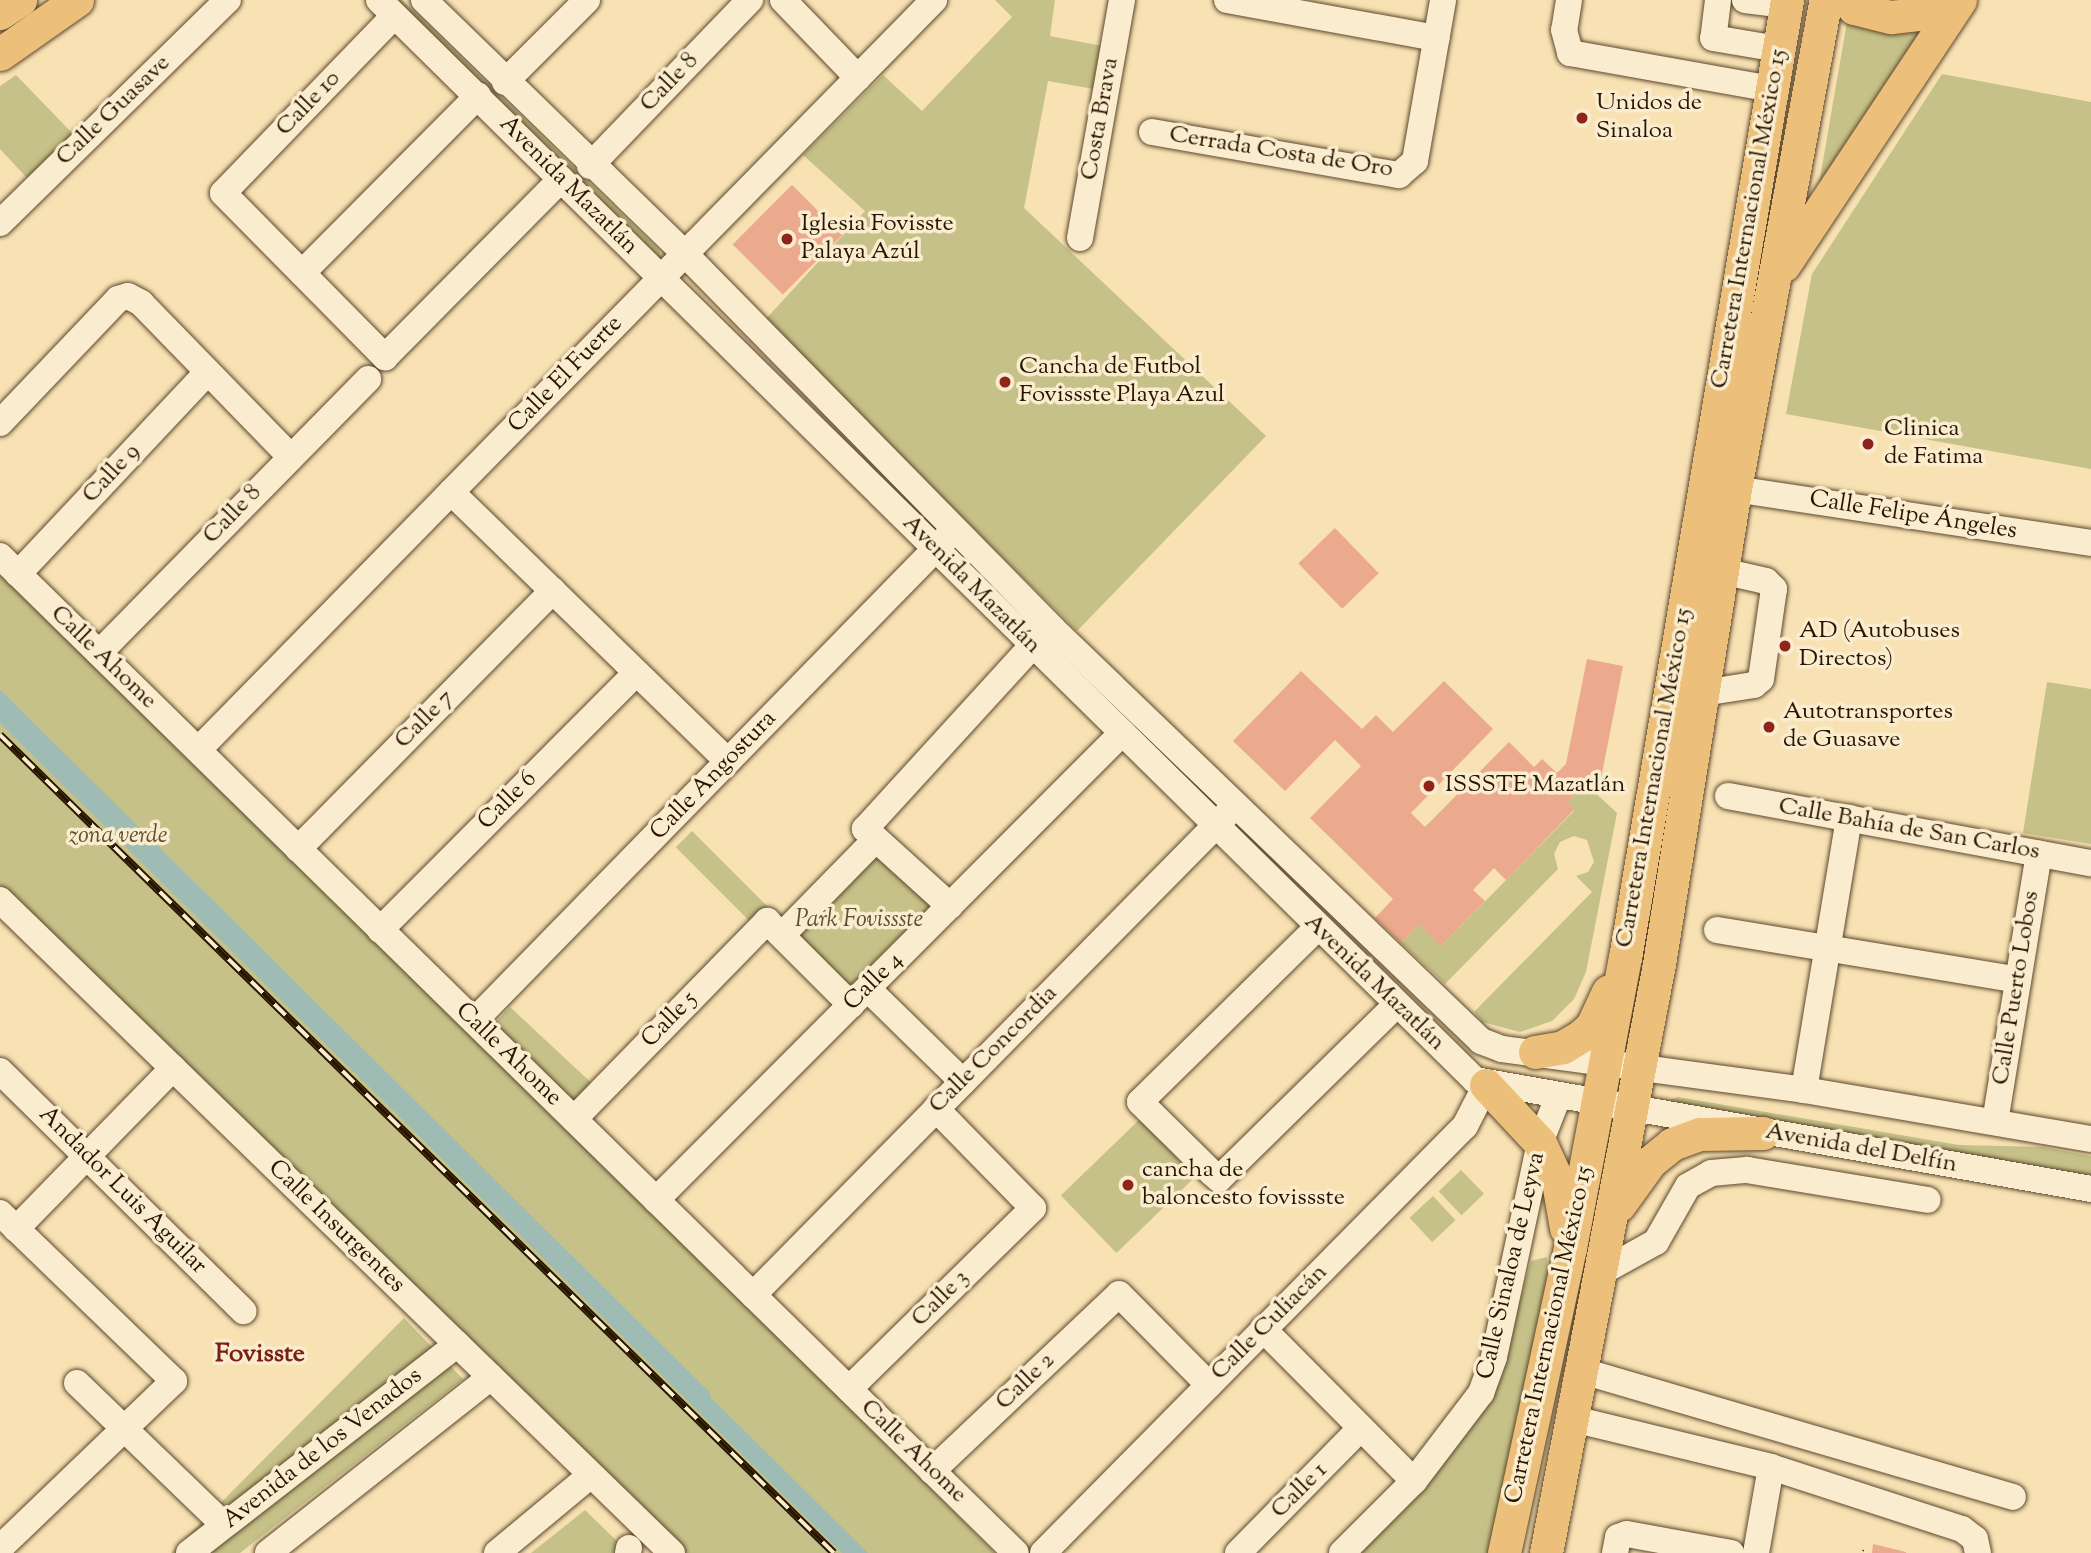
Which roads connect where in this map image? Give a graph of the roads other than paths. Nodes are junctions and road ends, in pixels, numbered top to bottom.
1 (20, 0) edge
2 (77, 0) edge
3 (228, 0) edge
4 (424, 0) edge
5 (587, 0) edge
6 (750, 0) edge
7 (783, 0) edge
8 (934, 0) edge
9 (1122, 0) edge
10 (1227, 0) edge
11 (1443, 0) edge
12 (1569, 0) edge
13 (1718, 0) edge
14 (1745, 0) edge
15 (1826, 0) edge
16 (1847, 0) edge
17 (1941, 0) edge
18 (1960, 0) edge
19 (1786, 3) edge
20 (386, 8) edge
21 (0, 13) edge
22 (1437, 38) junction
23 (1778, 49) junction
24 (0, 54) edge
25 (858, 78) junction
26 (505, 82) junction
27 (1772, 89) junction
28 (478, 96) junction
29 (1152, 132) dead end
30 (590, 166) junction
31 (561, 179) junction
32 (0, 223) edge
33 (1080, 238) dead end
34 (685, 254) junction
35 (302, 273) junction
36 (1776, 276) junction
37 (660, 279) junction
38 (206, 374) junction
39 (368, 379) dead end
40 (0, 423) edge
41 (290, 456) junction
42 (1735, 489) junction
43 (451, 492) junction
44 (944, 540) junction
45 (2091, 543) edge
46 (9, 565) edge
47 (1722, 571) junction
48 (553, 590) junction
49 (1031, 646) junction
50 (99, 653) junction
51 (636, 673) junction
52 (1703, 693) junction
53 (1122, 733) junction
54 (198, 750) junction
55 (728, 761) junction
56 (1728, 796) dead end
57 (1236, 806) junction
58 (1849, 818) junction
59 (1215, 827) junction
60 (870, 834) junction
61 (298, 849) junction
62 (2039, 853) junction
63 (2091, 863) edge
64 (0, 900) edge
65 (950, 906) junction
66 (774, 928) junction
67 (1317, 928) junction
68 (380, 930) junction
69 (1717, 930) dead end
70 (1828, 948) junction
71 (1625, 958) junction
72 (2018, 980) junction
73 (859, 997) junction
74 (1396, 1005) junction
75 (474, 1021) junction
76 (1535, 1052) junction
77 (1605, 1062) junction
78 (1639, 1066) junction
79 (173, 1068) junction
80 (0, 1071) edge
81 (963, 1082) junction
82 (1486, 1085) junction
83 (1804, 1090) junction
84 (1558, 1097) junction
85 (1598, 1102) junction
86 (1632, 1108) junction
87 (936, 1109) junction
88 (573, 1119) junction
89 (1994, 1122) junction
90 (1763, 1133) junction
91 (2091, 1139) edge
92 (1540, 1143) junction
93 (88, 1156) junction
94 (2091, 1189) edge
95 (656, 1200) junction
96 (1928, 1200) dead end
97 (1612, 1216) junction
98 (8, 1221) edge
99 (1570, 1248) junction
100 (1600, 1273) junction
101 (753, 1294) junction
102 (243, 1311) dead end
103 (1263, 1329) junction
104 (457, 1344) junction
105 (1579, 1370) junction
106 (491, 1377) junction
107 (77, 1383) dead end
108 (1209, 1385) junction
109 (849, 1389) junction
110 (1569, 1418) junction
111 (1362, 1428) junction
112 (124, 1430) junction
113 (1771, 1467) junction
114 (933, 1471) junction
115 (592, 1475) junction
116 (1414, 1480) junction
117 (2012, 1497) dead end
118 (224, 1525) junction
119 (0, 1548) edge
120 (189, 1553) edge
121 (268, 1553) edge
122 (497, 1553) edge
123 (672, 1553) edge
124 (1016, 1553) edge
125 (1043, 1553) edge
126 (1238, 1553) edge
127 (1342, 1553) edge
128 (1504, 1553) edge
129 (1546, 1553) edge
130 (1615, 1553) edge
131 (1731, 1553) edge
132 (1756, 1553) edge
133 (1978, 1553) edge

1 - 21 main road
2 - 24 main road
3 - 32 street, Calle Guasave
4 - 26 street, Avenida Mazatlán
5 - 26 street
6 - 30 street, Calle 8
7 - 25 street
8 - 25 street, Calle El Fuerte
9 - 33 street, Costa Brava
10 - 22 street
11 - 22 street
12 - 27 street
13 - 23 street
14 - 19 street
15 - 36 main road, Carretera Internacional México 15
16 - 17 main road
18 - 36 main road
19 - 23 main road, Carretera Internacional México 15
20 - 28 street, Avenida Mazatlán
20 - 35 street, Calle 10
22 - 29 street, Cerrada Costa de Oro
23 - 27 main road, Carretera Internacional México 15
25 - 34 street, Calle El Fuerte
26 - 30 street, Avenida Mazatlán
27 - 71 main road, Carretera Internacional México 15
28 - 31 street, Avenida Mazatlán
28 - 35 street
30 - 34 street, Avenida Mazatlán
31 - 35 street
31 - 37 street, Avenida Mazatlán
34 - 37 street, Calle El Fuerte
34 - 44 street, Avenida Mazatlán
36 - 42 main road, Carretera Internacional México 15
37 - 43 street, Calle El Fuerte
37 - 44 street, Avenida Mazatlán
38 - 40 street
38 - 41 street
38 - 46 street, Calle 9
39 - 41 street, Calle 8
41 - 50 street, Calle 8
42 - 45 street, Calle Felipe Ángeles
42 - 47 main road, Carretera Internacional México 15
43 - 48 street
43 - 54 street, Calle El Fuerte
44 - 49 street, Avenida Mazatlán
44 - 55 street, Calle Angostura
44 - 57 street, Avenida Mazatlán
46 - 50 street, Calle Ahome
47 - 52 main road, Carretera Internacional México 15
47 - 52 street
48 - 51 street
48 - 61 street, Calle 7
49 - 53 street, Avenida Mazatlán
49 - 60 street
50 - 54 street, Calle Ahome
51 - 55 street
51 - 68 street, Calle 6
52 - 78 main road, Carretera Internacional México 15
53 - 59 street, Avenida Mazatlán
53 - 65 street, Calle 4
54 - 61 street, Calle Ahome
55 - 75 street, Calle Angostura
56 - 58 street, Calle Bahía de San Carlos
57 - 59 street, Calle Concordia
57 - 76 street, Avenida Mazatlán
58 - 62 street, Calle Bahía de San Carlos
58 - 70 street
59 - 67 street, Avenida Mazatlán
59 - 81 street, Calle Concordia
60 - 65 street
60 - 66 street, Calle 5
61 - 68 street, Calle Ahome
62 - 63 street, Calle Bahía de San Carlos
62 - 72 street, Calle Puerto Lobos
64 - 79 street, Calle Insurgentes
65 - 73 street, Calle 4
66 - 73 street
66 - 88 street, Calle 5
67 - 74 street, Avenida Mazatlán
67 - 74 street
68 - 75 street, Calle Ahome
69 - 70 street
70 - 72 street
70 - 83 street
71 - 76 main road
71 - 77 main road, Carretera Internacional México 15
72 - 89 street, Calle Puerto Lobos
73 - 81 street
73 - 95 street, Calle 4
74 - 82 street, Avenida Mazatlán
75 - 88 street, Calle Ahome
76 - 77 street, Avenida Mazatlán
77 - 78 street
77 - 85 main road, Carretera Internacional México 15
78 - 83 street, Avenida del Delfín
78 - 86 main road, Carretera Internacional México 15
79 - 93 street
79 - 104 street, Calle Insurgentes
80 - 93 street, Andador Luis Aguilar
81 - 87 street, Calle Concordia
82 - 84 street, Avenida Mazatlán
82 - 92 main road
82 - 103 street, Calle Culiacán
83 - 89 street, Avenida del Delfín
84 - 85 street, Avenida Mazatlán
84 - 92 street, Calle Sinaloa de Leyva
85 - 86 street
85 - 99 main road, Carretera Internacional México 15
86 - 90 street, Avenida del Delfín
86 - 97 main road, Carretera Internacional México 15
87 - 101 street, Calle Concordia
87 - 109 street, Calle 3
88 - 95 street, Calle Ahome
89 - 91 street, Avenida del Delfín
90 - 94 street, Avenida del Delfín
90 - 97 main road
92 - 99 main road
92 - 116 street, Calle Sinaloa de Leyva
93 - 98 street
93 - 102 street, Andador Luis Aguilar
95 - 101 street, Calle Ahome
96 - 100 street
97 - 100 main road, Carretera Internacional México 15
98 - 112 street
99 - 128 main road, Carretera Internacional México 15
100 - 105 main road, Carretera Internacional México 15
101 - 109 street, Calle Ahome
103 - 108 street, Calle Culiacán
103 - 111 street
104 - 106 street, Calle Insurgentes
104 - 118 street, Avenida de los Venados
105 - 110 main road, Carretera Internacional México 15
105 - 117 street
106 - 115 street, Calle Insurgentes
106 - 121 street, Avenida de los Venados
107 - 112 street
108 - 114 street, Calle 2
108 - 125 street, Calle Culiacán
109 - 114 street, Calle Ahome
110 - 113 street
110 - 129 main road, Carretera Internacional México 15
111 - 116 street
111 - 126 street, Calle 1
112 - 118 street
112 - 119 street
113 - 132 street
113 - 133 street
114 - 124 street, Calle Ahome
115 - 122 street
115 - 123 street, Calle Insurgentes
116 - 127 street, Calle Sinaloa de Leyva
118 - 120 street, Avenida de los Venados
130 - 131 street

